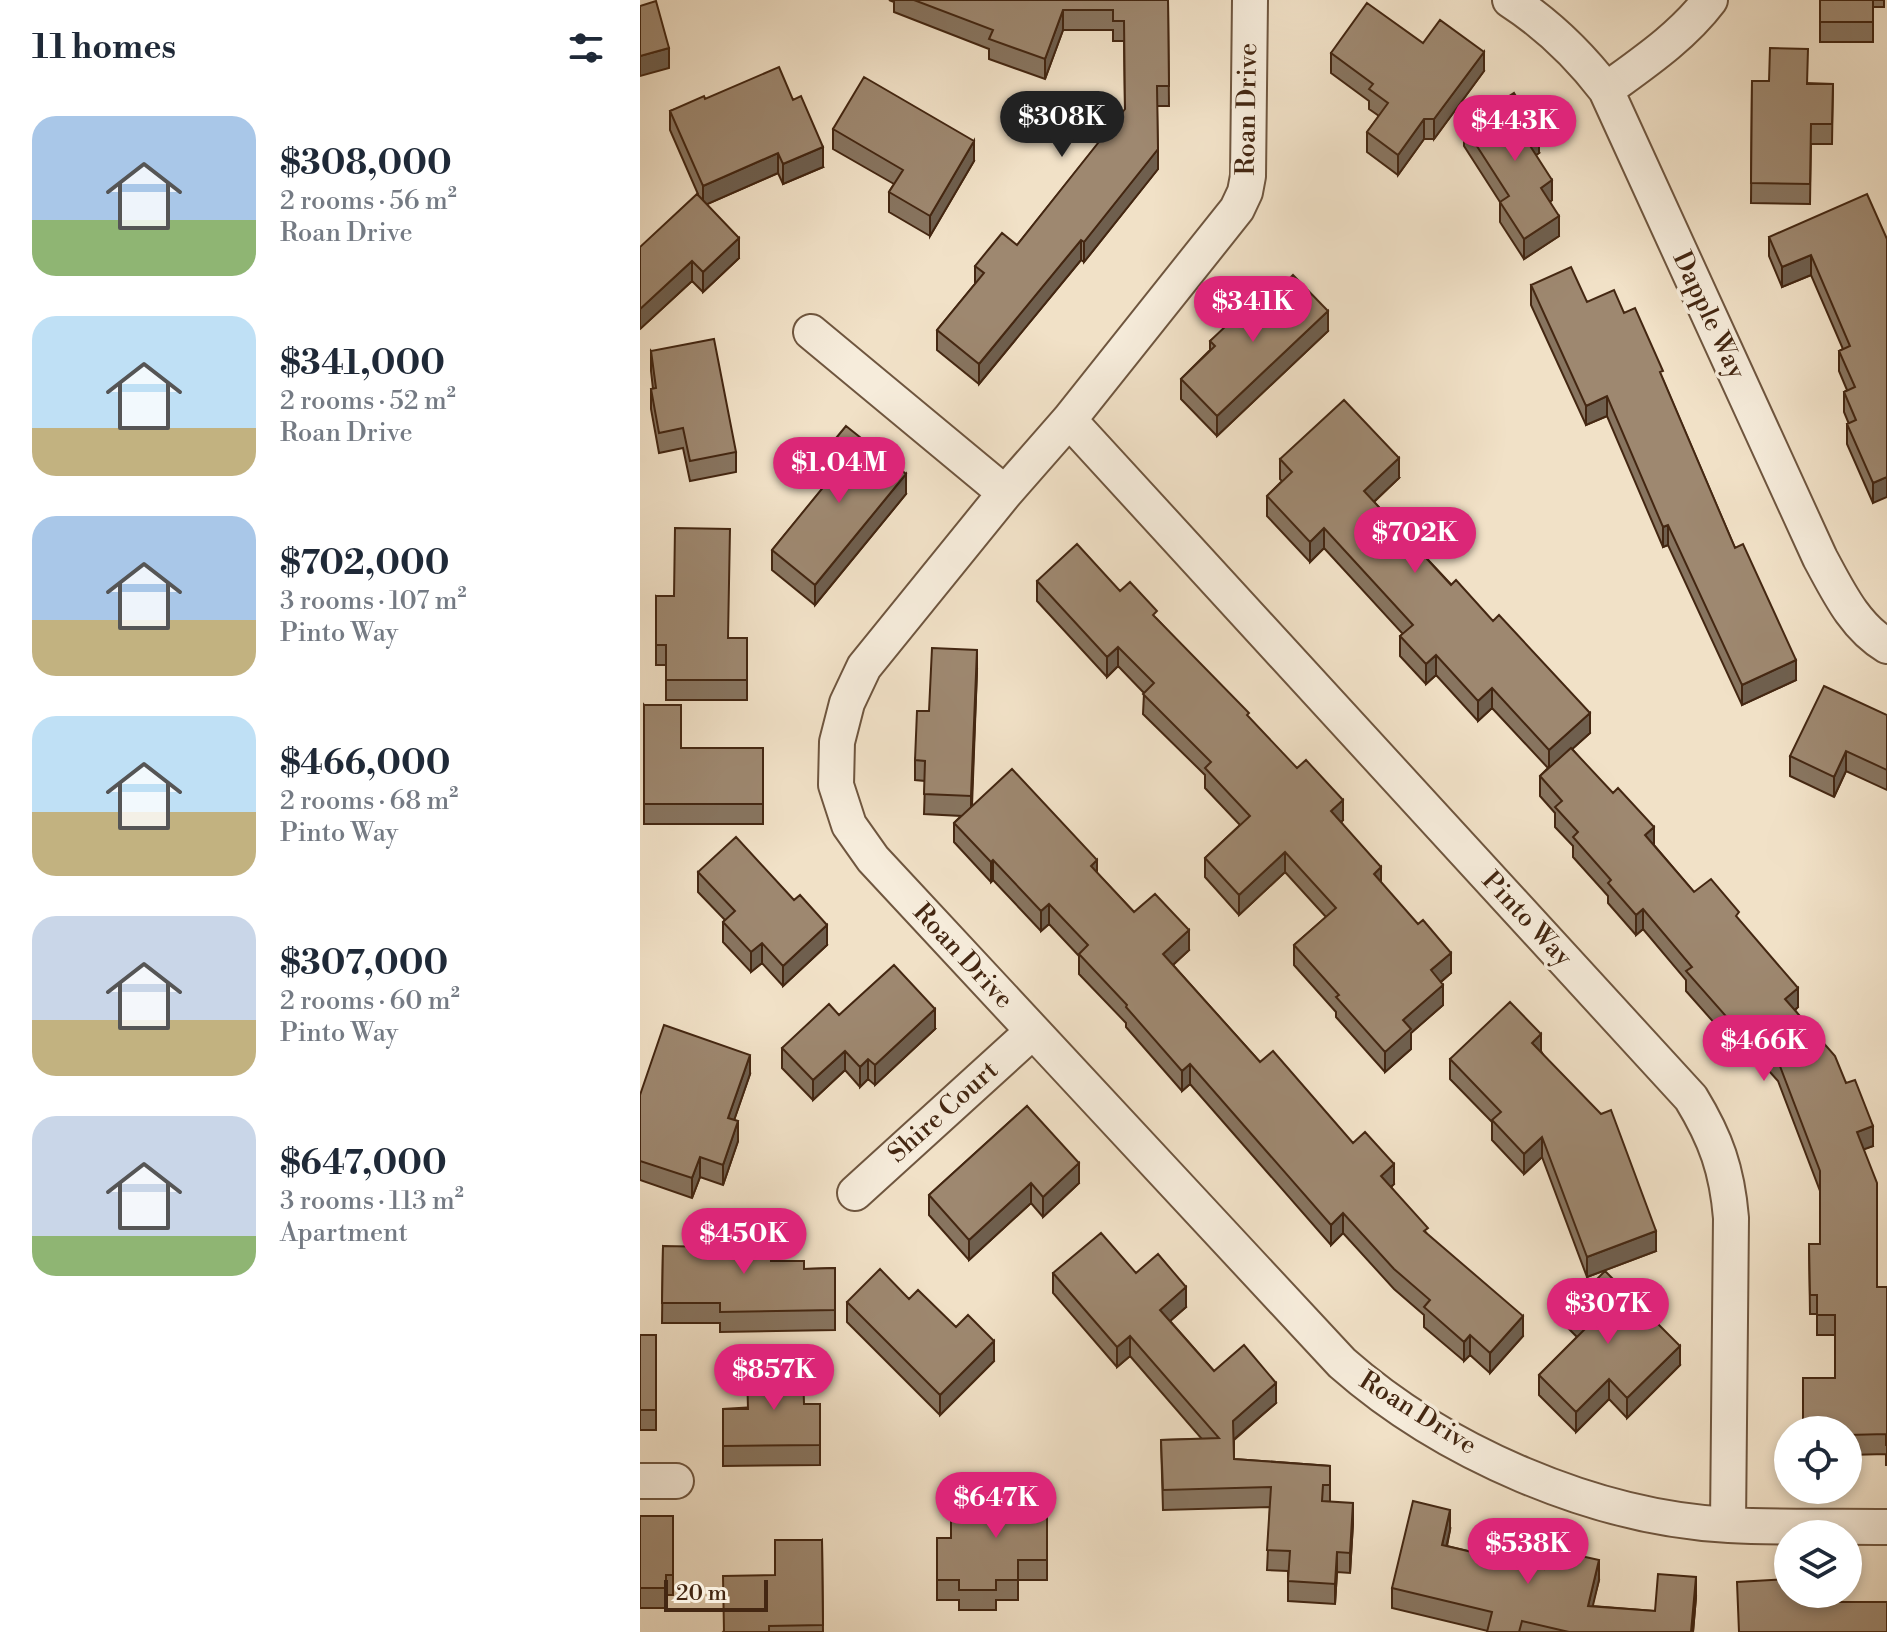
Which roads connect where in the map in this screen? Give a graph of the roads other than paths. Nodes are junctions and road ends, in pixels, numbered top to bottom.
1 (1250, 0) edge
2 (1510, 0) edge
3 (1710, 0) edge
4 (1606, 90) junction
5 (811, 332) dead end
6 (1069, 420) junction
7 (1005, 493) junction
8 (1887, 646) edge
9 (1032, 1032) junction
10 (855, 1193) dead end
11 (640, 1481) edge
12 (676, 1481) dead end
13 (1728, 1525) junction
14 (1887, 1527) edge

1 - 6 street, Roan Drive
2 - 4 street, Dapple Way
3 - 4 street
4 - 8 street, Dapple Way
5 - 7 street
6 - 7 street, Roan Drive
6 - 13 street, Pinto Way
7 - 9 street, Roan Drive
9 - 10 street, Shire Court
9 - 13 street, Roan Drive
11 - 12 street
13 - 14 street, Roan Drive

